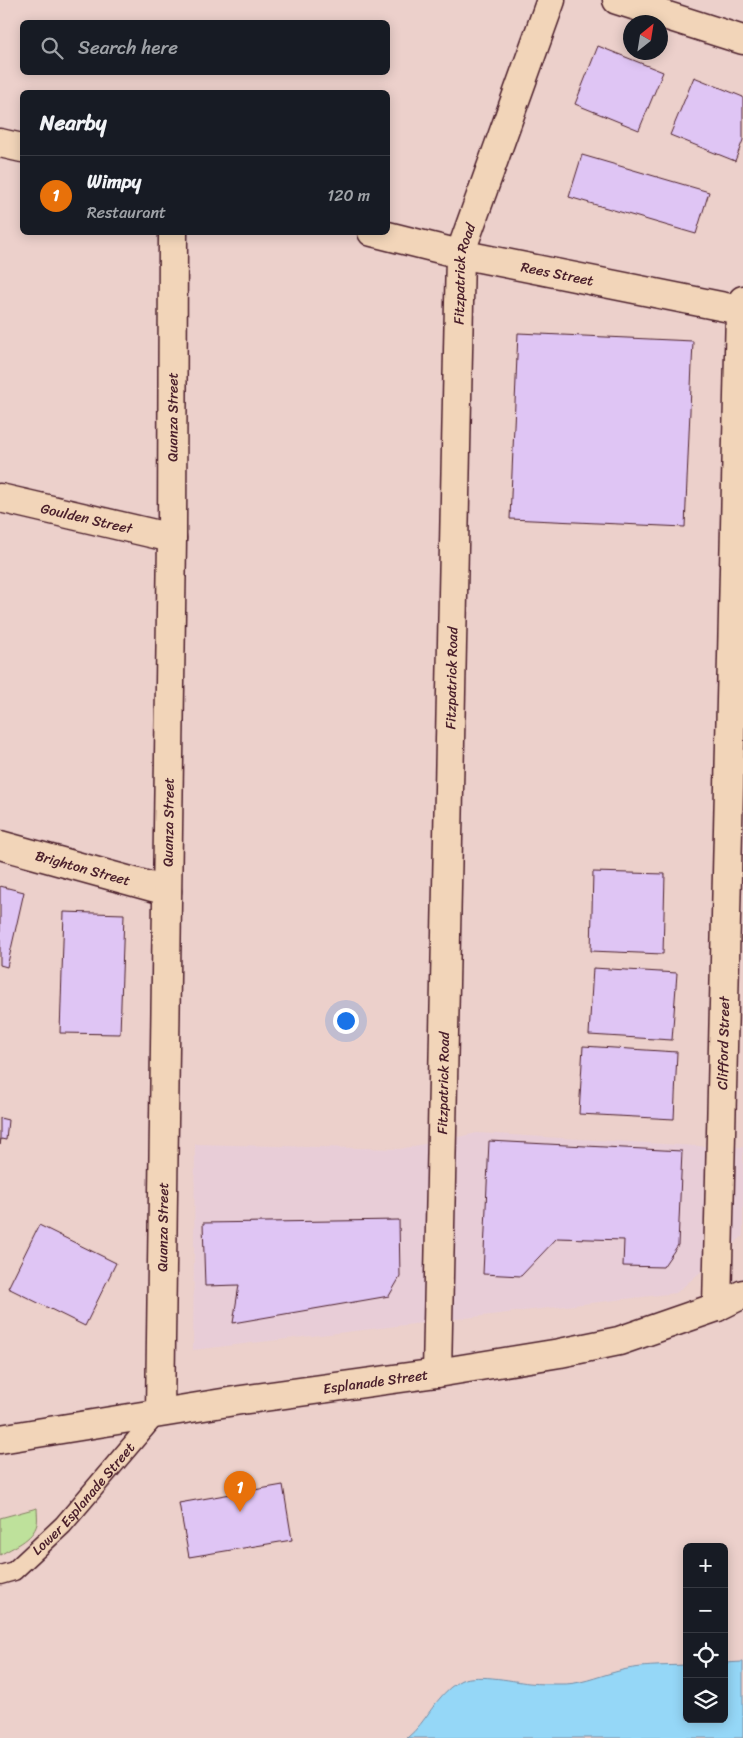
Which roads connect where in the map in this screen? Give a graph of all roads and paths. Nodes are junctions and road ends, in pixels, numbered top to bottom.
1 (551, 0) edge
2 (617, 0) edge
3 (743, 40) edge
4 (0, 143) edge
5 (20, 148) edge
6 (173, 235) edge
7 (384, 235) edge
8 (460, 254) junction
9 (742, 306) edge
10 (0, 498) edge
11 (172, 538) junction
12 (736, 785) edge
13 (0, 845) edge
14 (167, 891) junction
15 (743, 1294) edge
16 (716, 1307) junction
17 (437, 1373) junction
18 (160, 1412) junction
19 (1, 1437) edge
20 (0, 1575) edge

1 - 8 street, Fitzpatrick Road
2 - 3 street
4 - 5 street
6 - 11 street, Quanza Street
7 - 8 street, Rees Street
8 - 9 street, Rees Street
8 - 17 street, Fitzpatrick Road
9 - 12 street, Clifford Street
10 - 11 street, Goulden Street
11 - 14 street, Quanza Street
12 - 16 street, Clifford Street
13 - 14 street, Brighton Street
14 - 18 street, Quanza Street
15 - 16 street, Esplanade Street
16 - 17 street, Esplanade Street
17 - 18 street, Esplanade Street
18 - 19 street, Esplanade Street
18 - 20 lane, Lower Esplanade Street

